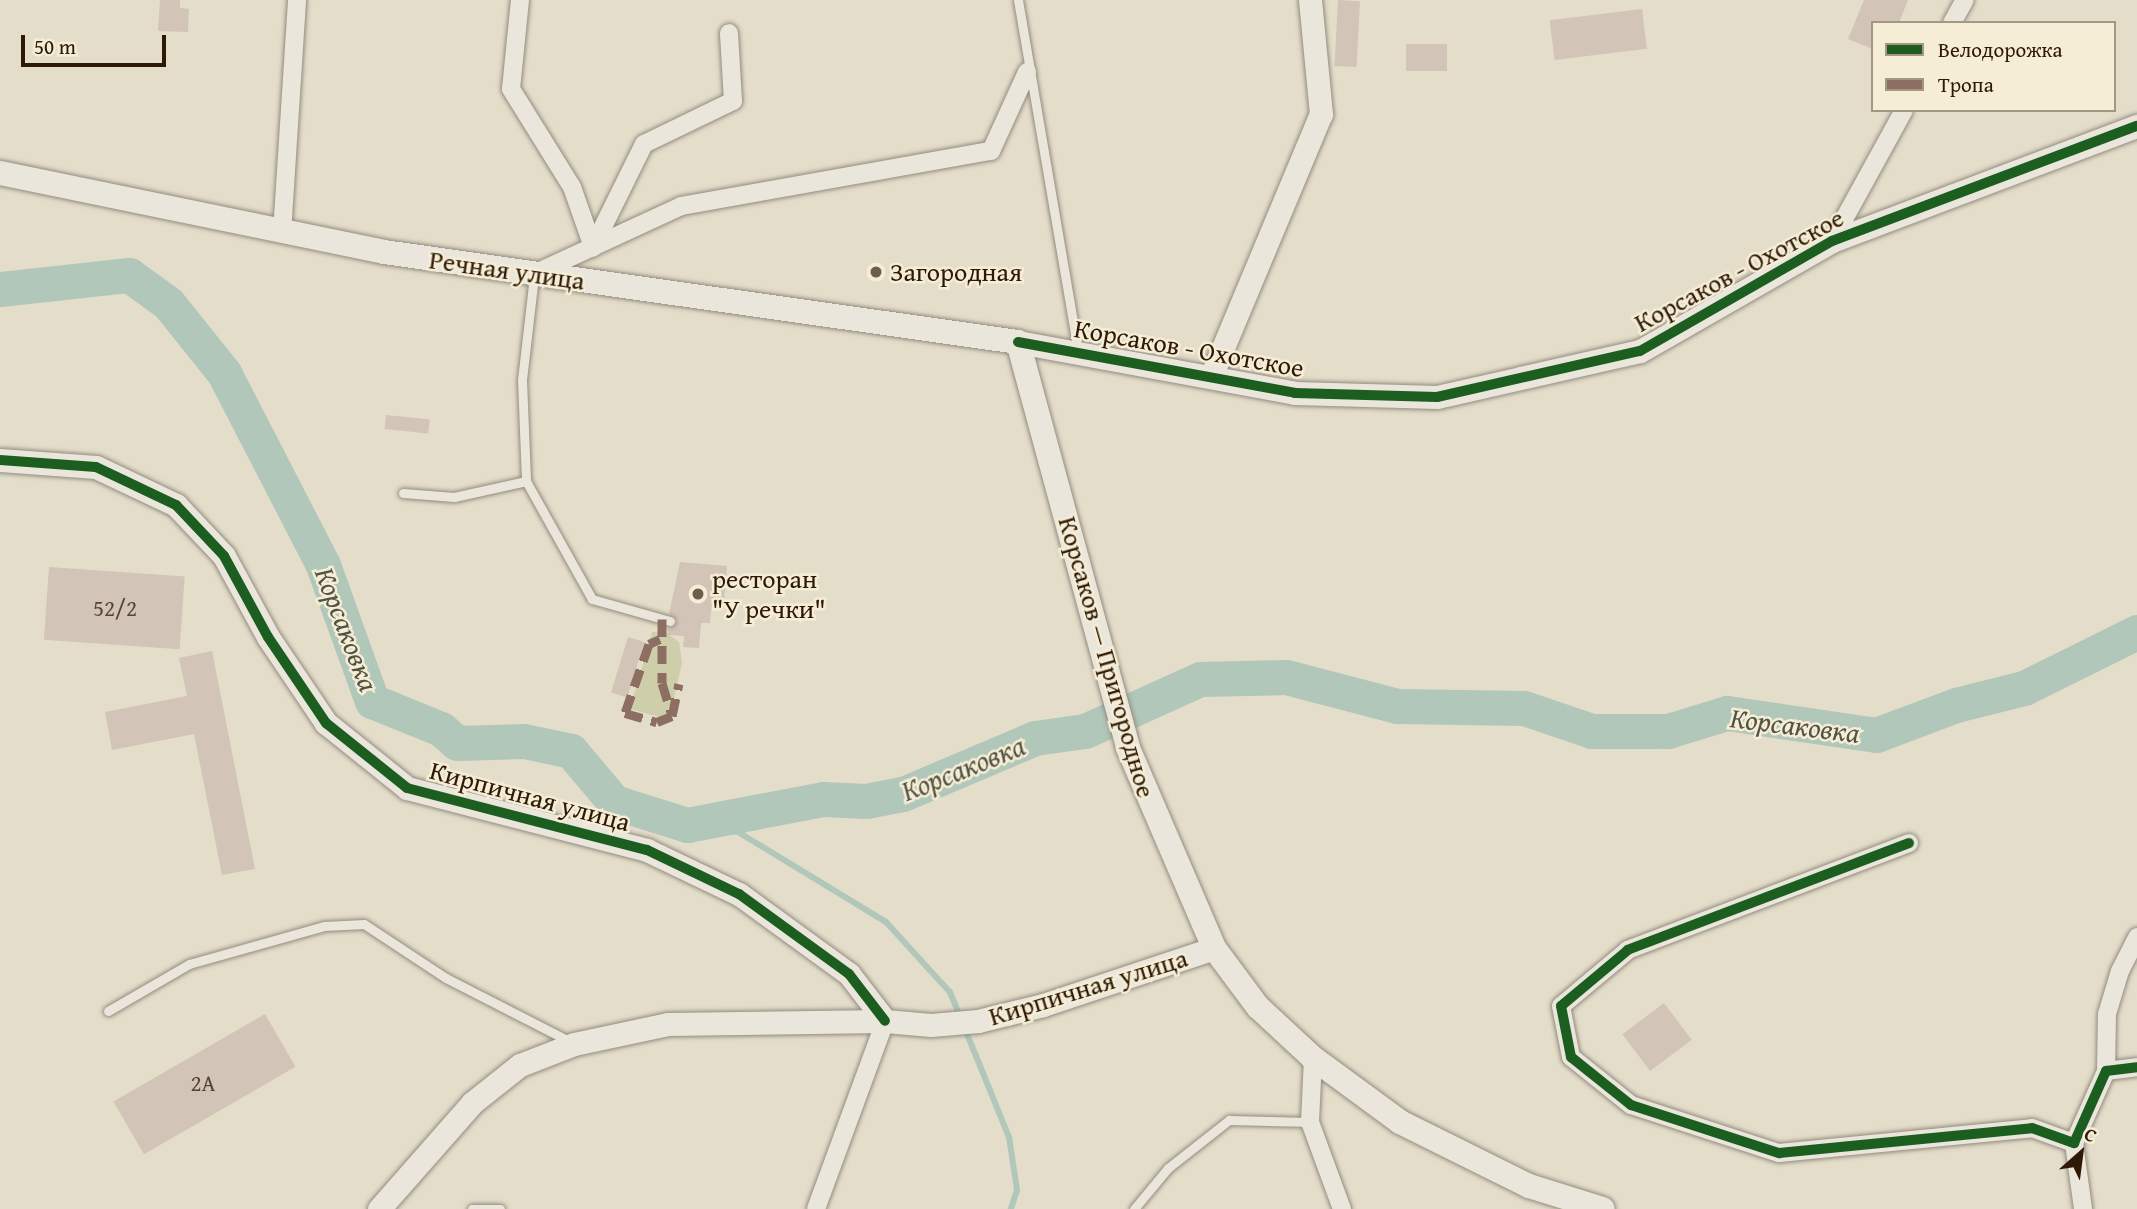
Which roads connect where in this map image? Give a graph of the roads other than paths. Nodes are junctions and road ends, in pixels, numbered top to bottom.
1 (297, 0) edge
2 (520, 0) edge
3 (1018, 0) edge
4 (1310, 0) edge
5 (1965, 0) edge
6 (1953, 21) edge
7 (729, 33) dead end
8 (1027, 72) junction
9 (1903, 112) edge
10 (2137, 126) edge
11 (0, 173) edge
12 (282, 233) junction
13 (1832, 241) junction
14 (593, 247) junction
15 (534, 274) junction
16 (1018, 342) junction
17 (1078, 351) junction
18 (1212, 374) junction
19 (0, 460) edge
20 (526, 481) junction
21 (403, 493) dead end
22 (670, 621) dead end
23 (1909, 843) dead end
24 (2137, 937) edge
25 (1214, 948) junction
26 (108, 1011) dead end
27 (885, 1021) junction
28 (573, 1044) junction
29 (1312, 1058) junction
30 (2137, 1066) edge
31 (2106, 1071) junction
32 (1310, 1122) junction
33 (2074, 1143) junction
34 (379, 1209) edge
35 (472, 1209) edge
36 (500, 1209) edge
37 (816, 1209) edge
38 (1134, 1209) edge
39 (1342, 1209) edge
40 (1603, 1209) edge
41 (2083, 1209) edge

1 - 12 street
2 - 14 street
3 - 8 lane
4 - 18 street
5 - 6 street
7 - 14 street
8 - 14 street
8 - 17 lane
9 - 13 street
10 - 13 street, Корсаков - Охотское
11 - 12 main road, Речная улица
12 - 15 main road, Речная улица
13 - 18 street, Корсаков - Охотское
14 - 15 street
15 - 16 main road, Речная улица
15 - 20 lane
16 - 17 street, Корсаков - Охотское
16 - 25 main road, Корсаков — Пригородное
17 - 18 street, Корсаков - Охотское
19 - 27 street, Кирпичная улица
20 - 21 lane
20 - 22 lane
23 - 33 street
24 - 31 street
25 - 27 street, Кирпичная улица
25 - 29 main road, Корсаков — Пригородное
26 - 28 lane
27 - 28 street
27 - 37 street
28 - 34 street
29 - 32 street
29 - 40 main road, Корсаков — Пригородное
30 - 31 street
31 - 33 street
32 - 38 lane
32 - 39 street
33 - 41 street
35 - 36 lane

